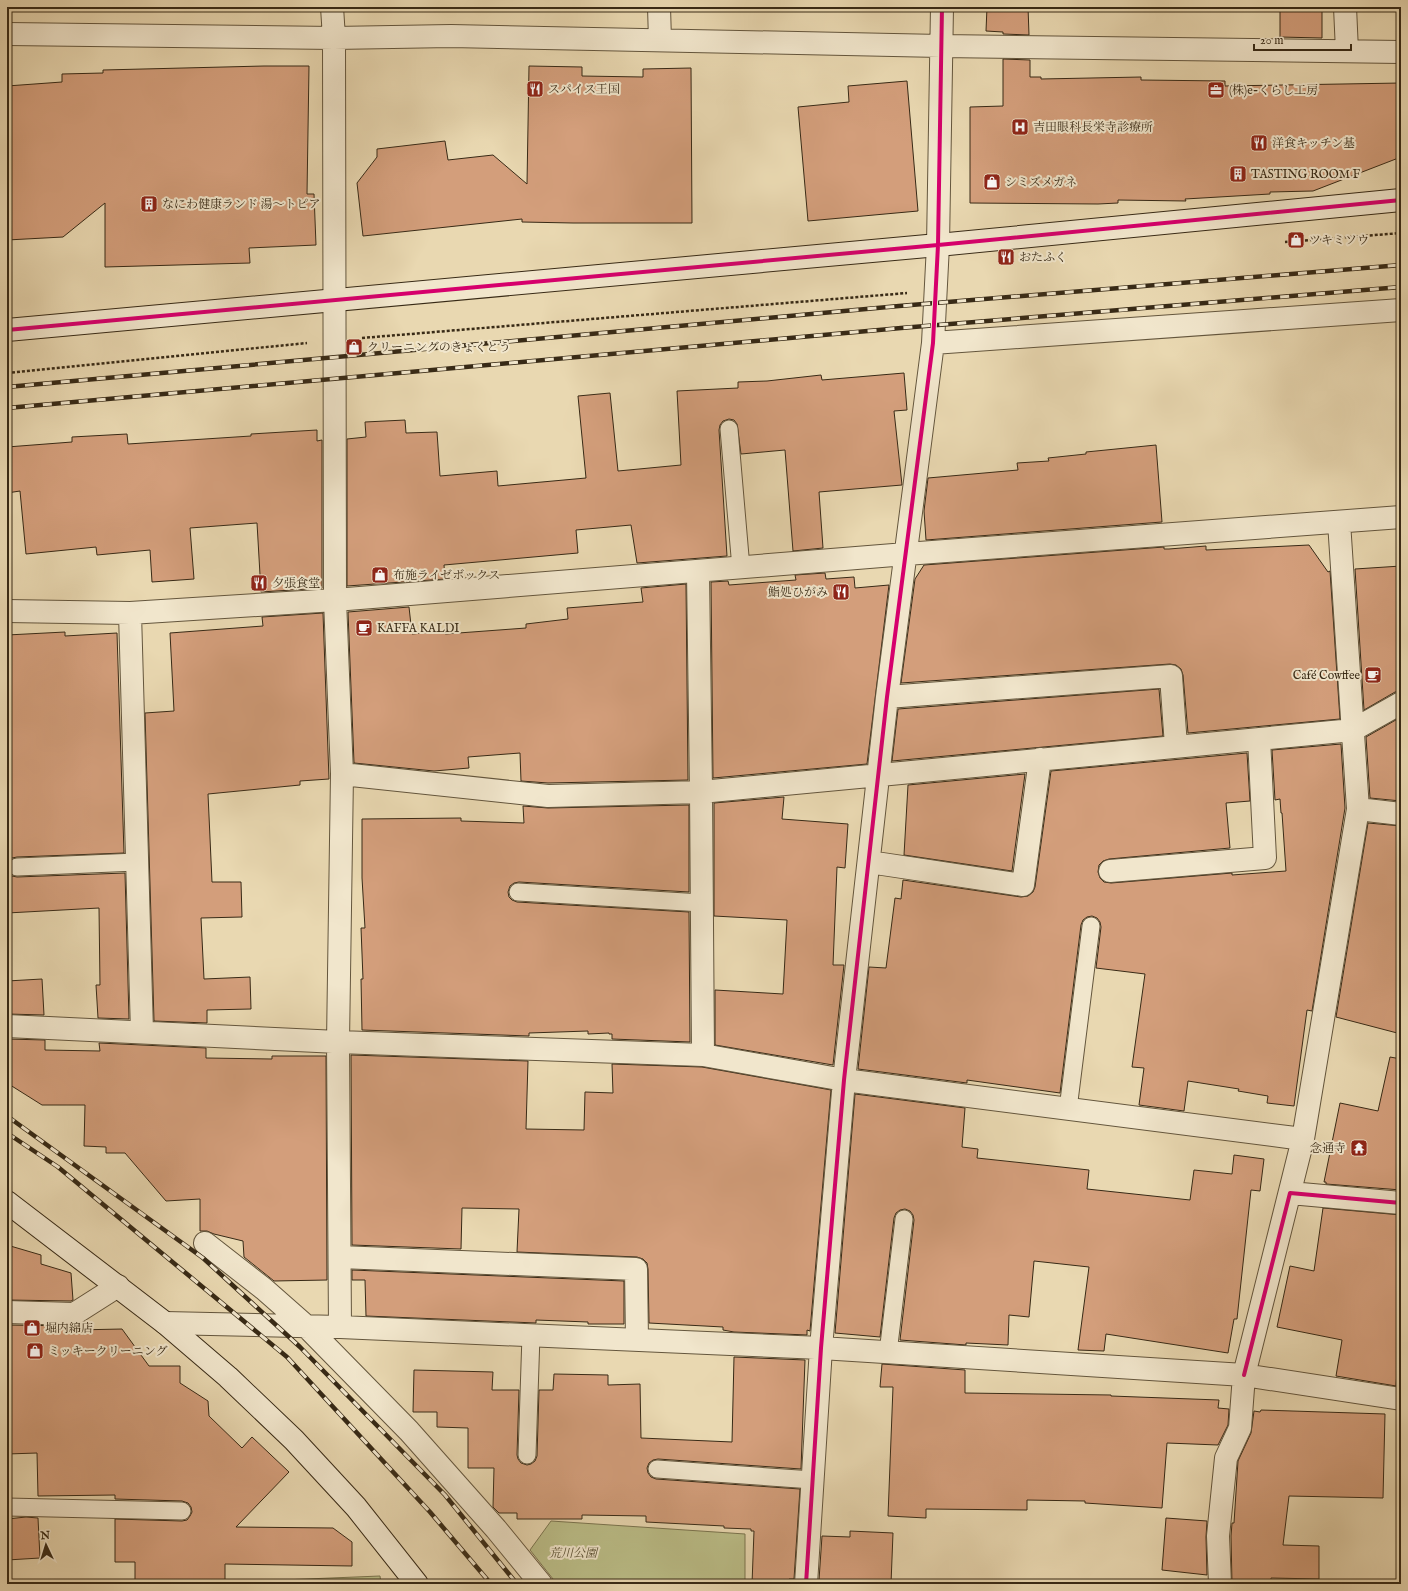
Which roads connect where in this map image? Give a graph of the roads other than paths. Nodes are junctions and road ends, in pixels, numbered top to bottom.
1 (332, 7) edge
2 (659, 7) edge
3 (942, 7) edge
4 (1345, 7) edge
5 (7, 34) edge
6 (334, 38) junction
7 (660, 40) junction
8 (941, 46) junction
9 (1347, 51) junction
10 (1401, 52) edge
11 (1401, 200) edge
12 (938, 245) junction
13 (334, 300) junction
14 (1401, 310) edge
15 (7, 330) edge
16 (933, 344) junction
17 (729, 429) dead end
18 (1401, 517) edge
19 (1340, 522) junction
20 (906, 554) junction
21 (741, 568) junction
22 (698, 572) junction
23 (335, 600) junction
24 (7, 611) edge
25 (130, 613) junction
26 (887, 697) junction
27 (1401, 703) edge
28 (1353, 730) junction
29 (1259, 739) junction
30 (1176, 746) junction
31 (1040, 759) junction
32 (342, 774) junction
33 (879, 774) junction
34 (702, 792) junction
35 (1358, 809) junction
36 (1401, 814) edge
37 (137, 862) junction
38 (869, 862) junction
39 (17, 867) dead end
40 (1110, 871) dead end
41 (518, 892) dead end
42 (702, 903) junction
43 (1091, 926) dead end
44 (7, 1026) edge
45 (142, 1032) junction
46 (338, 1042) junction
47 (703, 1055) junction
48 (844, 1080) junction
49 (1068, 1109) junction
50 (1303, 1139) junction
51 (1290, 1192) junction
52 (7, 1202) edge
53 (1401, 1203) edge
54 (904, 1219) dead end
55 (205, 1243) dead end
56 (340, 1257) junction
57 (118, 1286) junction
58 (7, 1312) edge
59 (165, 1323) junction
60 (306, 1326) junction
61 (340, 1327) junction
62 (531, 1336) junction
63 (636, 1340) junction
64 (821, 1348) junction
65 (888, 1353) junction
66 (1244, 1376) junction
67 (1401, 1399) edge
68 (527, 1455) dead end
69 (657, 1470) dead end
70 (813, 1480) junction
71 (7, 1507) edge
72 (182, 1511) dead end
73 (412, 1581) edge
74 (541, 1584) edge
75 (806, 1584) edge
76 (1220, 1584) edge

1 - 6 street
2 - 7 street
3 - 8 street
4 - 9 street
5 - 6 street
6 - 7 street
6 - 13 street
7 - 8 street
8 - 9 street
8 - 12 street
9 - 10 street
11 - 12 street
12 - 13 street
12 - 16 street
13 - 15 street
13 - 23 street
14 - 16 street
16 - 20 street
17 - 21 lane
18 - 19 street
19 - 20 street
19 - 28 street
20 - 21 street
20 - 26 street
21 - 22 street
22 - 23 street
22 - 34 street
23 - 25 street
23 - 32 street
24 - 25 street
25 - 37 street
26 - 30 street
26 - 33 street
27 - 28 street
28 - 29 street
28 - 35 street
29 - 30 street
29 - 40 street
30 - 31 street
31 - 33 street
31 - 38 street
32 - 34 street
32 - 46 street
33 - 34 street
33 - 38 street
34 - 42 street
35 - 36 street
35 - 50 street
37 - 39 lane
37 - 45 street
38 - 48 street
41 - 42 lane
42 - 47 street
43 - 49 lane
44 - 45 street
45 - 46 street
46 - 47 street
46 - 56 street
47 - 48 street
48 - 49 street
48 - 64 street
49 - 50 street
50 - 51 street
51 - 53 street
51 - 66 street
52 - 57 street
54 - 65 lane
55 - 60 street
56 - 61 street
56 - 63 street
57 - 58 street
57 - 59 street
59 - 60 street
59 - 73 street
60 - 61 street
60 - 74 street
61 - 62 street
62 - 63 street
62 - 68 lane
63 - 64 street
64 - 65 street
64 - 70 street
65 - 66 street
66 - 67 street
66 - 76 street
69 - 70 lane
70 - 75 street
71 - 72 lane

